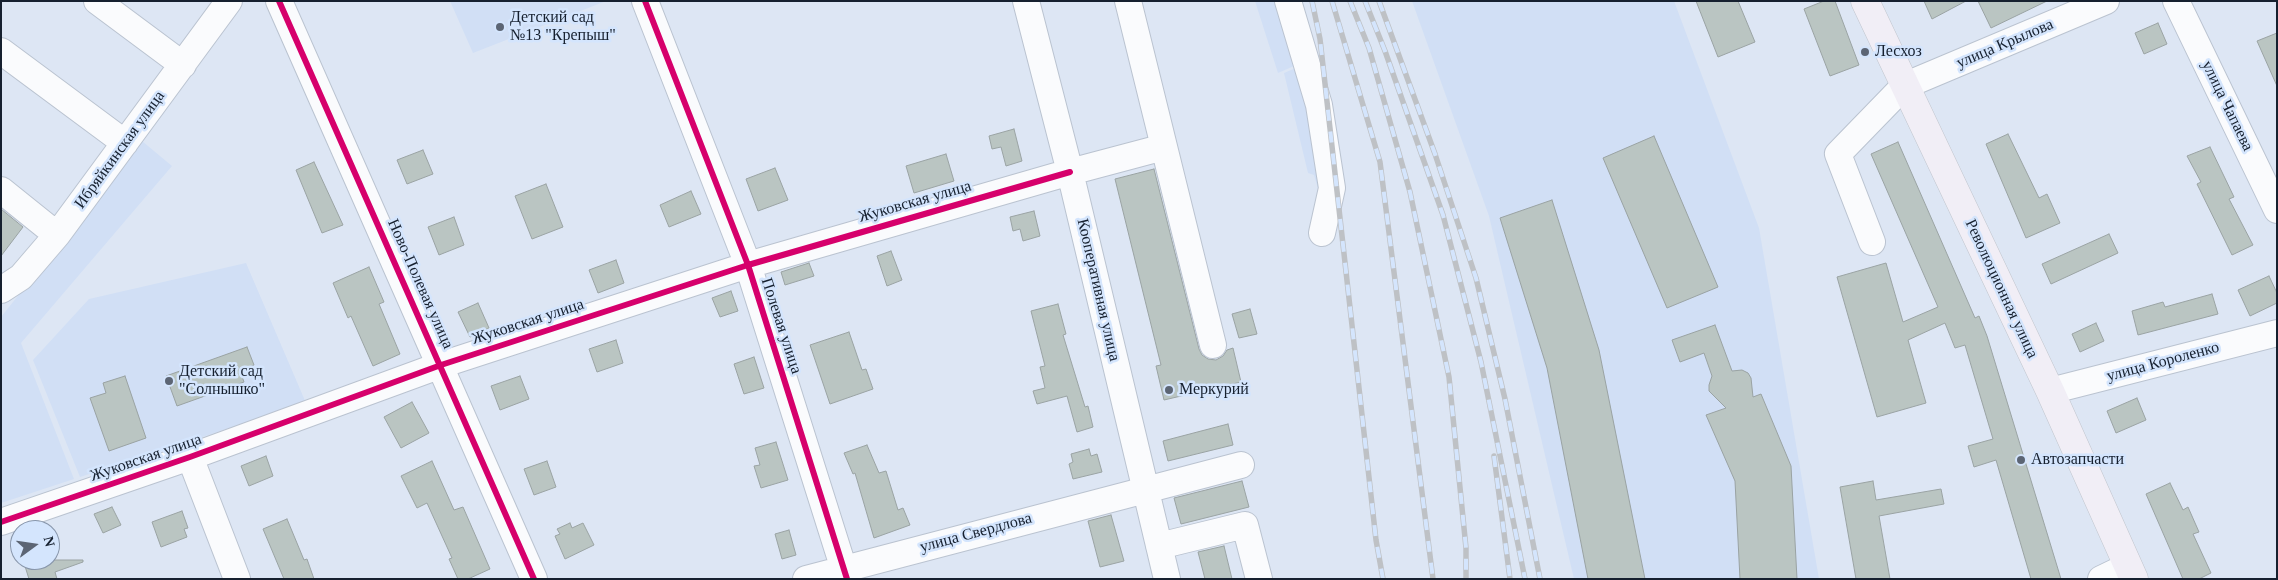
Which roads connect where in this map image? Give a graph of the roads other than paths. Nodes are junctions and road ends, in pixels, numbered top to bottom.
1 (97, 1) edge
2 (229, 1) edge
3 (279, 1) edge
4 (646, 1) edge
5 (1026, 1) edge
6 (1128, 1) edge
7 (1288, 1) edge
8 (1865, 1) edge
9 (2106, 1) edge
10 (2176, 1) edge
11 (1, 51) edge
12 (183, 65) junction
13 (1904, 86) junction
14 (125, 143) junction
15 (1164, 147) junction
16 (1070, 172) junction
17 (1, 190) edge
18 (2277, 210) edge
19 (1322, 233) dead end
20 (57, 235) junction
21 (1872, 242) dead end
22 (748, 265) junction
23 (1, 290) edge
24 (2277, 333) edge
25 (1213, 344) dead end
26 (441, 365) junction
27 (2050, 391) junction
28 (190, 457) junction
29 (1241, 465) dead end
30 (1146, 489) junction
31 (1, 522) edge
32 (1159, 546) junction
33 (2131, 572) edge
34 (845, 573) edge
35 (237, 579) edge
36 (534, 579) edge
37 (806, 579) edge
38 (1167, 579) edge
39 (1259, 579) edge
40 (2101, 579) edge

1 - 12 street
2 - 12 street, Ибряйкинская улица
3 - 26 street, Ново-Полевая улица
4 - 22 street, Полевая улица
5 - 16 street, Кооперативная улица
6 - 15 street
7 - 19 street
8 - 13 main road, Революционная улица
9 - 13 street, улица Крылова
10 - 18 street, улица Чапаева
11 - 14 street
12 - 14 street, Ибряйкинская улица
13 - 21 street
13 - 27 main road, Революционная улица
14 - 20 street, Ибряйкинская улица
15 - 16 street, Жуковская улица
15 - 25 street
16 - 22 street, Жуковская улица
16 - 30 street, Кооперативная улица
17 - 20 street
20 - 23 street, Ибряйкинская улица
22 - 26 street, Жуковская улица
22 - 34 street, Полевая улица
24 - 27 street, улица Короленко
26 - 28 street, Жуковская улица
26 - 36 street, Ново-Полевая улица
27 - 33 main road, Революционная улица
28 - 31 street, Жуковская улица
28 - 35 street
29 - 30 street, улица Свердлова
30 - 32 street, Кооперативная улица
30 - 34 street, улица Свердлова
32 - 38 street, Кооперативная улица
32 - 39 street
33 - 40 street
34 - 37 street, улица Свердлова

